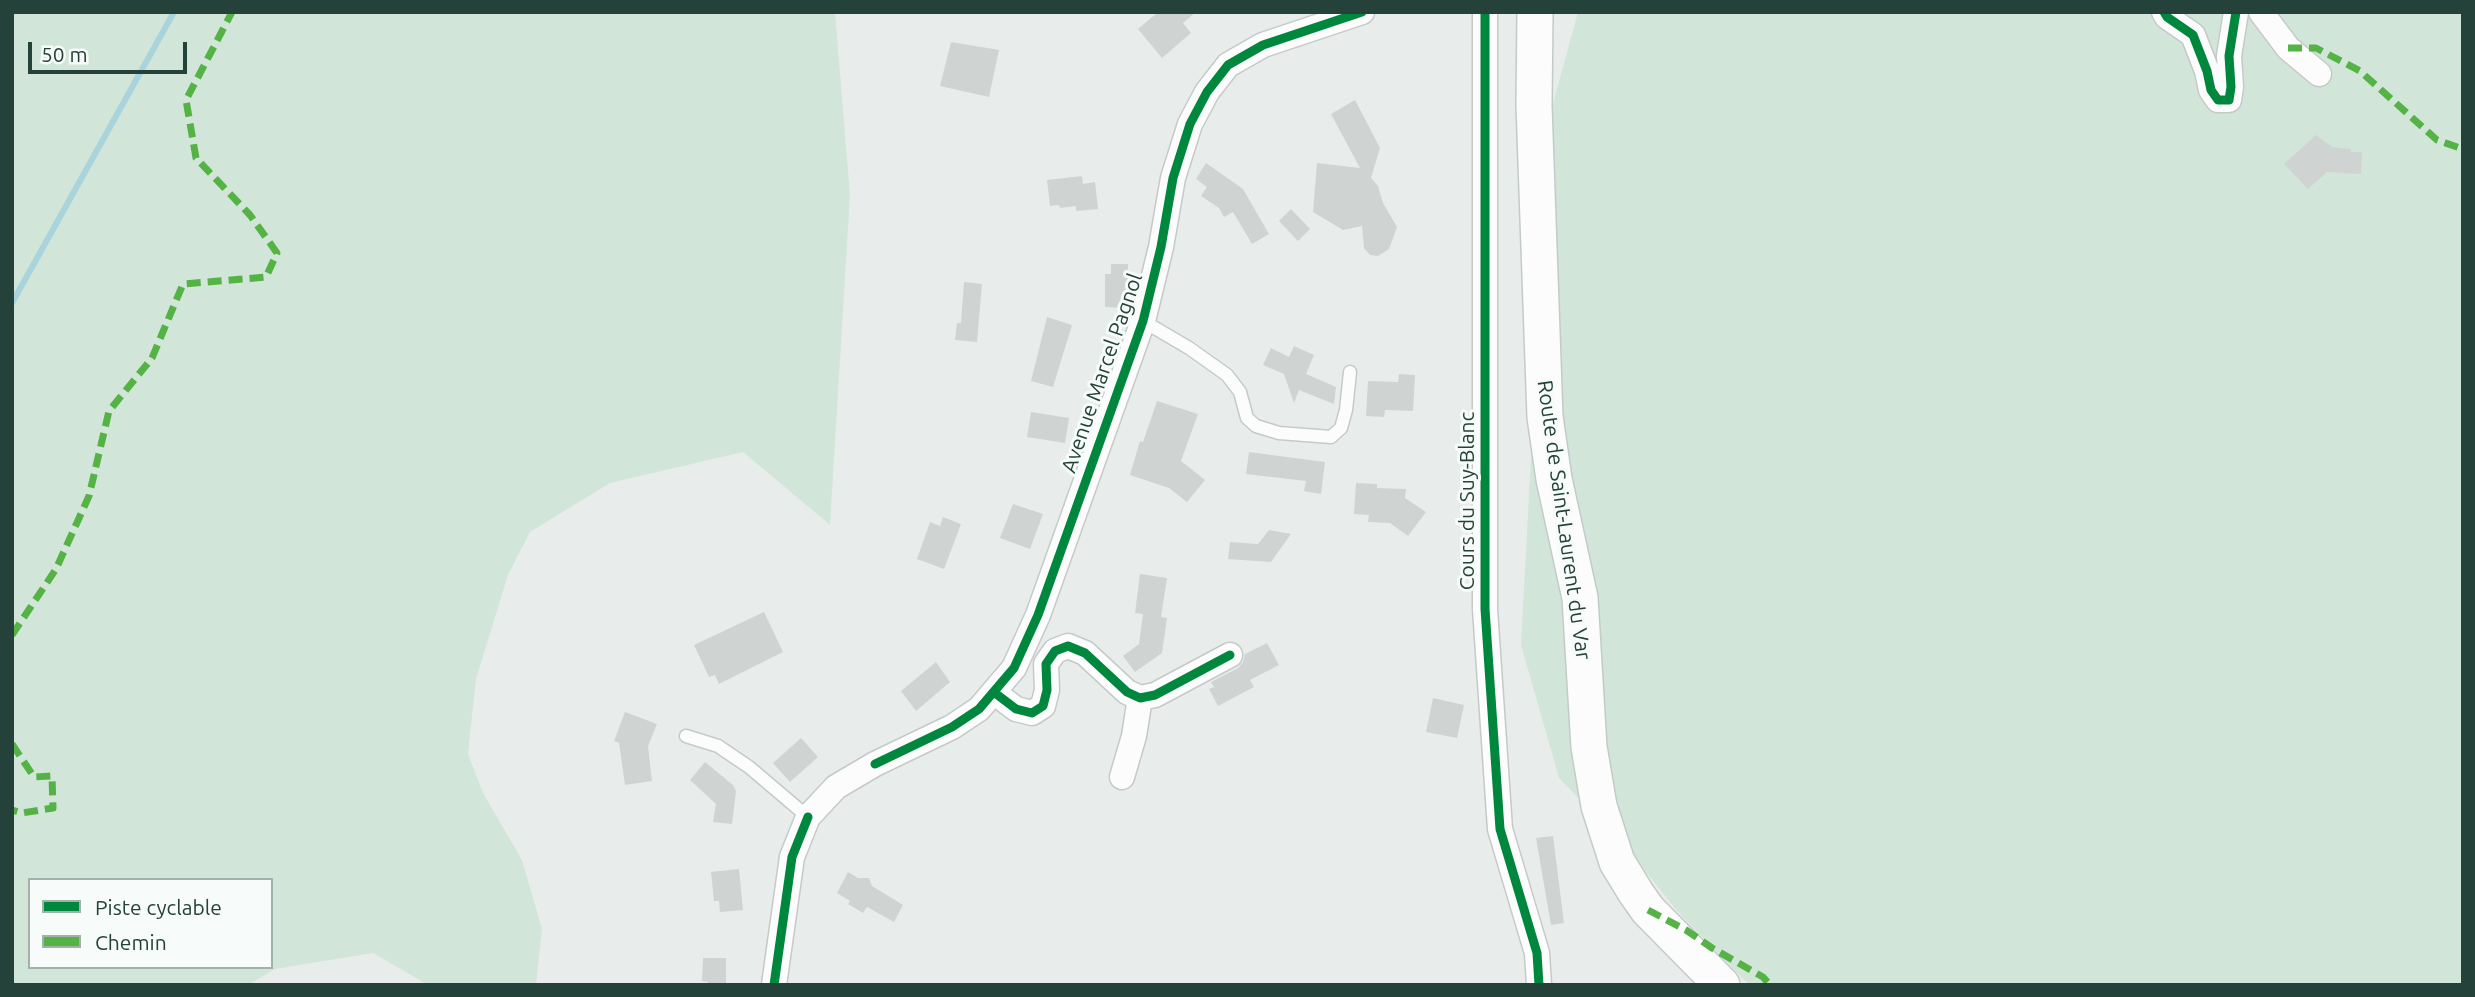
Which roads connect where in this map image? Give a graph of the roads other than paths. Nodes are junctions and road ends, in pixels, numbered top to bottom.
1 (1362, 12) edge
2 (1485, 12) edge
3 (1535, 12) edge
4 (2165, 12) edge
5 (2236, 12) edge
6 (2261, 12) edge
7 (2319, 74) dead end
8 (1143, 321) junction
9 (1350, 372) dead end
10 (1230, 655) dead end
11 (995, 693) junction
12 (1139, 698) junction
13 (686, 736) dead end
14 (1122, 777) dead end
15 (808, 817) junction
16 (774, 985) edge
17 (1539, 985) edge
18 (1722, 985) edge

1 - 8 street, Avenue Marcel Pagnol
2 - 17 street, Cours du Suy-Blanc
3 - 18 main road, Route de Saint-Laurent du Var
4 - 5 street
6 - 7 street
8 - 9 lane
8 - 11 street, Avenue Marcel Pagnol
10 - 12 street
11 - 12 street
11 - 15 street, Avenue Marcel Pagnol
12 - 14 street
13 - 15 lane
15 - 16 street, Avenue Marcel Pagnol

